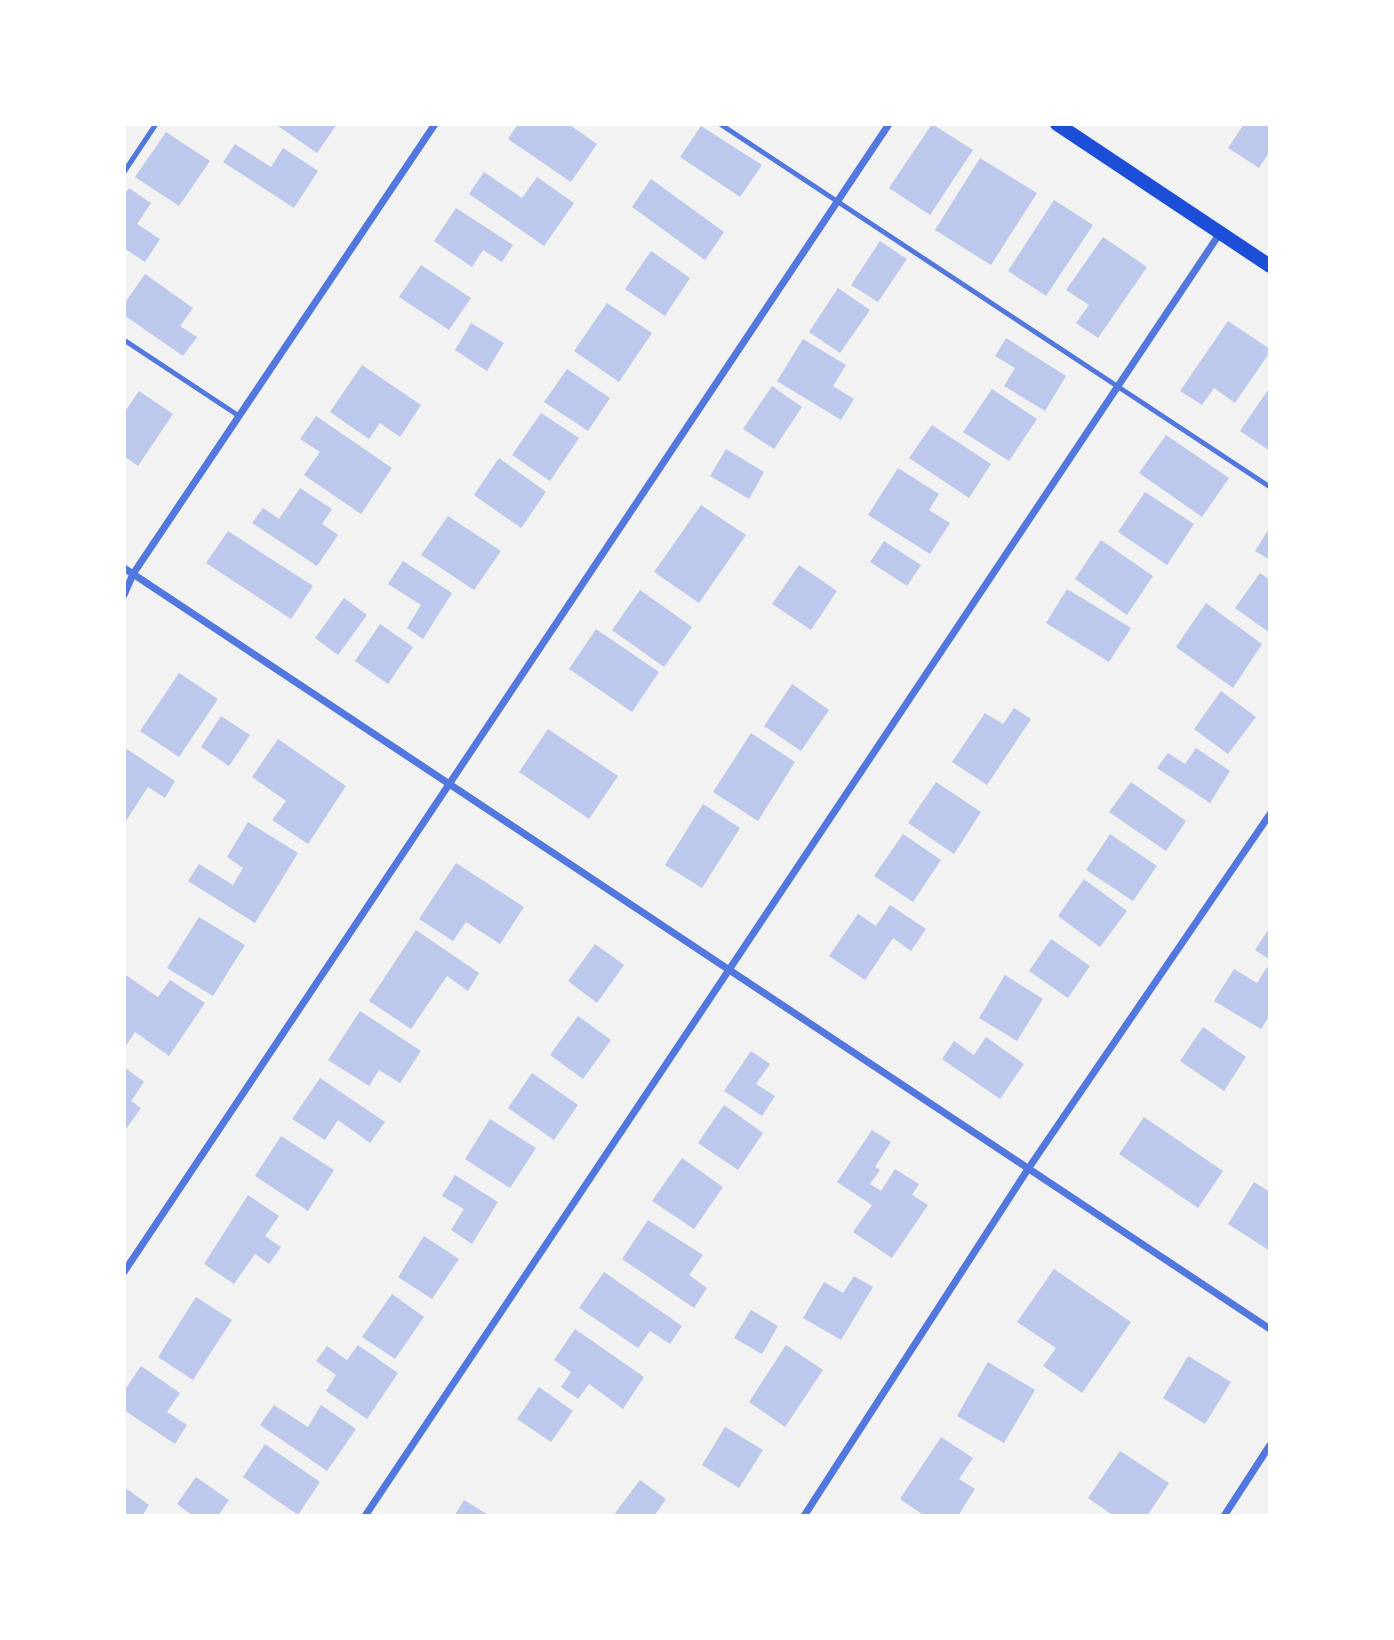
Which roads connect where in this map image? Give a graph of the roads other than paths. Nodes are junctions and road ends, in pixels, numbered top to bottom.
1 (156, 124) edge
2 (435, 124) edge
3 (720, 124) edge
4 (889, 124) edge
5 (1057, 124) edge
6 (124, 172) edge
7 (838, 202) junction
8 (1220, 233) junction
9 (1270, 266) edge
10 (124, 340) edge
11 (1118, 386) junction
12 (239, 416) junction
13 (1270, 486) edge
14 (124, 568) edge
15 (133, 574) junction
16 (124, 595) edge
17 (449, 784) junction
18 (1270, 814) edge
19 (728, 969) junction
20 (1028, 1169) junction
21 (124, 1272) edge
22 (1270, 1329) edge
23 (1270, 1445) edge
24 (365, 1516) edge
25 (804, 1516) edge
26 (1224, 1516) edge

1 - 6 lane
2 - 12 street
3 - 7 lane
4 - 7 street
5 - 8 main road
7 - 11 lane
7 - 17 street
8 - 9 main road
8 - 11 street
10 - 12 lane
11 - 13 lane
11 - 19 street
12 - 15 street
14 - 15 street
15 - 16 street
15 - 17 street
17 - 19 street
17 - 21 street
18 - 20 street
19 - 20 street
19 - 24 street
20 - 22 street
20 - 25 street
23 - 26 street

